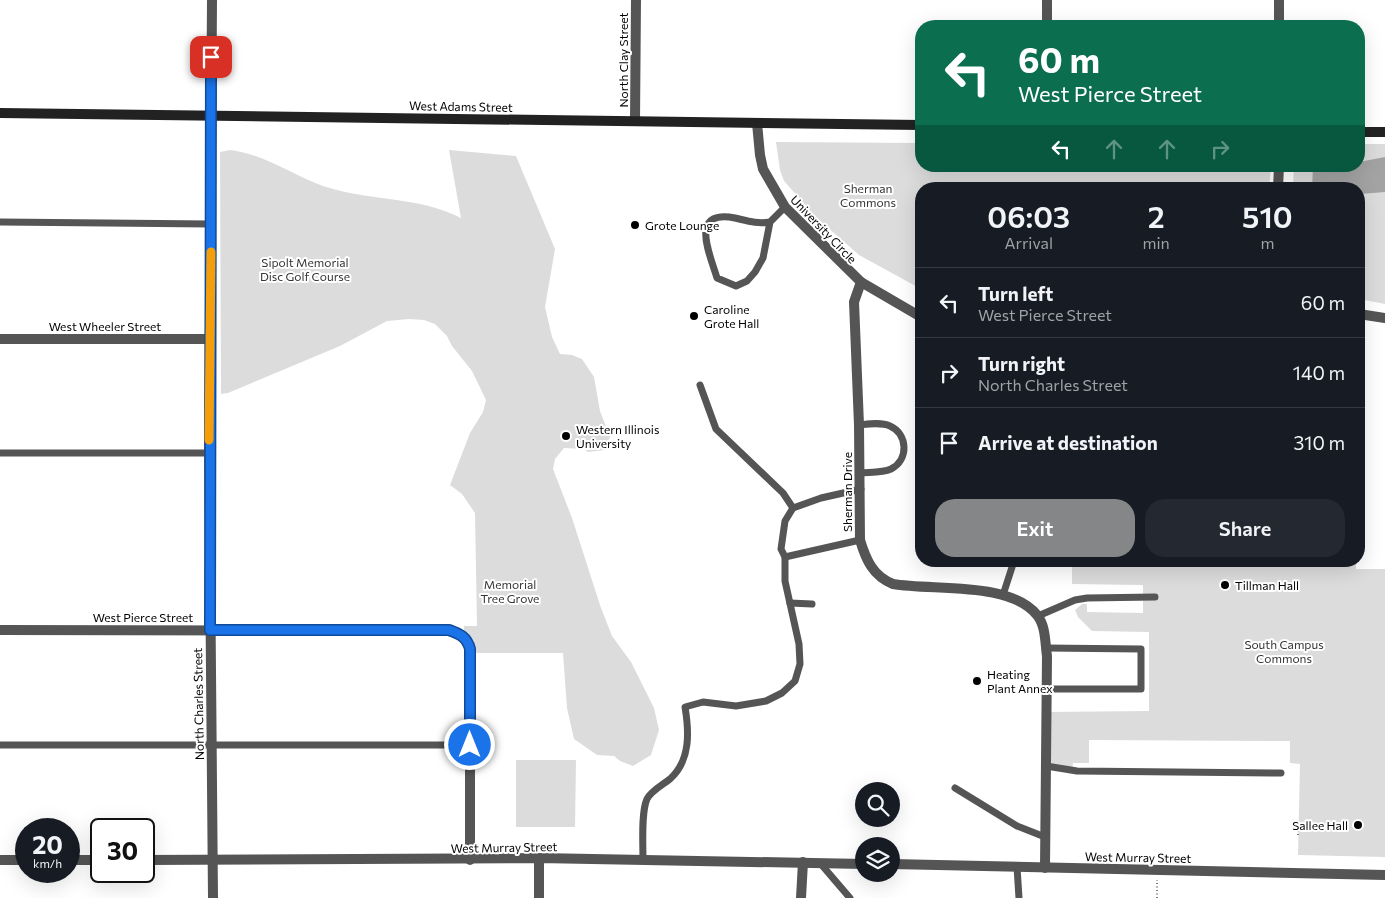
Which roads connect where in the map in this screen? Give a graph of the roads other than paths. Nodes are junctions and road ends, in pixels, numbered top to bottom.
1 (212, 0) edge
2 (636, 0) edge
3 (1046, 0) edge
4 (1279, 0) edge
5 (1047, 20) edge
6 (1279, 20) edge
7 (0, 113) edge
8 (210, 115) junction
9 (635, 120) junction
10 (757, 123) junction
11 (915, 125) edge
12 (1365, 132) edge
13 (1385, 132) edge
14 (785, 208) junction
15 (0, 222) edge
16 (770, 222) junction
17 (211, 224) junction
18 (861, 282) junction
19 (915, 314) edge
20 (1365, 315) edge
21 (1385, 318) edge
22 (0, 339) edge
23 (210, 339) junction
24 (700, 385) dead end
25 (859, 425) junction
26 (209, 453) junction
27 (0, 454) edge
28 (860, 473) junction
29 (861, 489) junction
30 (793, 508) junction
31 (860, 540) junction
32 (785, 557) junction
33 (1012, 567) edge
34 (1003, 595) junction
35 (1155, 597) dead end
36 (790, 602) junction
37 (812, 604) dead end
38 (1038, 616) junction
39 (0, 630) edge
40 (210, 630) junction
41 (1046, 648) junction
42 (1046, 689) junction
43 (0, 745) edge
44 (212, 745) junction
45 (470, 745) junction
46 (1046, 766) junction
47 (1281, 773) dead end
48 (955, 788) dead end
49 (1045, 837) junction
50 (539, 858) junction
51 (0, 860) edge
52 (15, 860) edge
53 (155, 860) edge
54 (212, 860) junction
55 (470, 860) junction
56 (643, 860) junction
57 (804, 862) junction
58 (820, 863) junction
59 (855, 864) edge
60 (900, 864) edge
61 (1017, 867) junction
62 (1045, 868) junction
63 (1385, 875) edge
64 (213, 898) edge
65 (539, 898) edge
66 (802, 898) edge
67 (850, 898) edge
68 (1019, 898) edge

1 - 8 street, North Charles Street
2 - 9 street, North Clay Street
3 - 5 street
4 - 6 street
7 - 8 street, West Adams Street
8 - 9 street, West Adams Street
8 - 17 street, North Charles Street
9 - 10 street, West Adams Street
10 - 11 street, West Adams Street
10 - 14 street, University Circle
12 - 13 street
14 - 16 lane
14 - 18 street, University Circle
15 - 17 lane
16 - 16 lane
17 - 23 street, North Charles Street
18 - 19 street, University Circle
18 - 25 street, Sherman Drive
20 - 21 street
22 - 23 street, West Wheeler Street
23 - 26 street, North Charles Street
24 - 30 lane
25 - 28 street, Sherman Drive
25 - 28 lane
26 - 27 lane
26 - 40 street, North Charles Street
28 - 29 street, Sherman Drive
29 - 30 lane
29 - 31 street, Sherman Drive
30 - 32 lane
31 - 32 lane
31 - 34 street, Sherman Drive
32 - 36 lane
33 - 34 lane
34 - 38 street, Sherman Drive
35 - 38 lane
36 - 37 lane
36 - 56 lane
38 - 41 street
39 - 40 street, West Pierce Street
40 - 44 street, North Charles Street
40 - 45 street, West Pierce Street
41 - 42 street
41 - 42 lane
42 - 46 street
43 - 44 lane
44 - 45 lane
44 - 54 street, North Charles Street
45 - 55 street
46 - 47 lane
46 - 49 street
48 - 49 lane
49 - 62 street
50 - 55 street, West Murray Street
50 - 56 street, West Murray Street
50 - 65 street
51 - 52 street
53 - 54 street, West Murray Street
54 - 55 street, West Murray Street
54 - 64 street, North Charles Street
56 - 57 street, West Murray Street
57 - 58 street, West Murray Street
57 - 66 street
58 - 59 street, West Murray Street
58 - 67 lane
60 - 61 street, West Murray Street
61 - 62 street, West Murray Street
61 - 68 lane
62 - 63 street, West Murray Street

